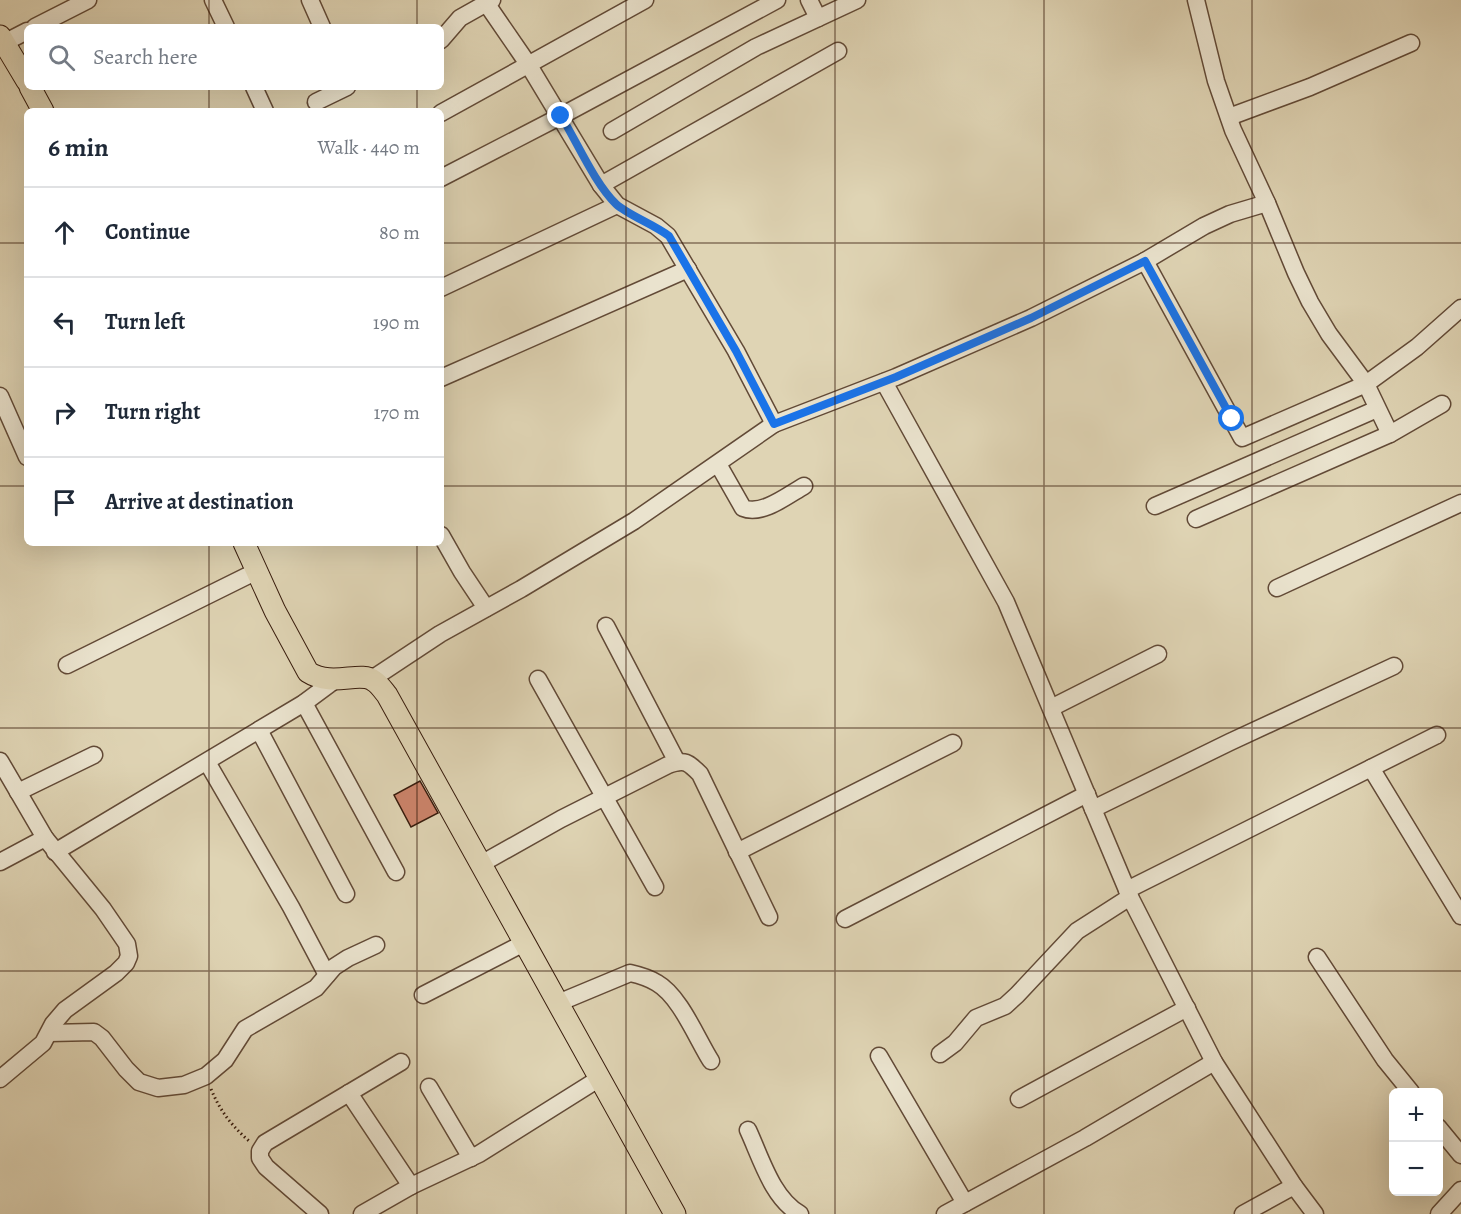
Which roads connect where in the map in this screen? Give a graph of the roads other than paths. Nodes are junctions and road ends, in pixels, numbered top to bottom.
1 (88, 0) edge
2 (213, 0) edge
3 (310, 0) edge
4 (645, 0) edge
5 (777, 0) edge
6 (809, 0) edge
7 (857, 0) edge
8 (1196, 0) edge
9 (487, 1) edge
10 (818, 18) junction
11 (41, 24) edge
12 (225, 24) edge
13 (321, 24) edge
14 (24, 32) edge
15 (444, 37) edge
16 (1, 41) edge
17 (1411, 43) dead end
18 (838, 51) dead end
19 (528, 64) junction
20 (24, 76) edge
21 (32, 90) edge
22 (255, 90) edge
23 (341, 90) edge
24 (316, 102) dead end
25 (41, 108) edge
26 (264, 108) edge
27 (444, 111) edge
28 (561, 116) junction
29 (1229, 117) junction
30 (612, 131) dead end
31 (444, 176) edge
32 (601, 185) junction
33 (1267, 203) junction
34 (617, 205) junction
35 (1145, 261) junction
36 (688, 269) junction
37 (444, 287) edge
38 (1461, 308) edge
39 (444, 377) edge
40 (884, 382) junction
41 (1366, 384) junction
42 (0, 396) edge
43 (1442, 404) dead end
44 (1377, 409) junction
45 (774, 424) junction
46 (1390, 434) junction
47 (24, 450) edge
48 (718, 464) junction
49 (804, 486) dead end
50 (1461, 503) edge
51 (1155, 506) dead end
52 (1196, 519) dead end
53 (444, 540) edge
54 (245, 546) edge
55 (257, 571) junction
56 (1277, 588) dead end
57 (486, 608) junction
58 (606, 626) dead end
59 (1158, 654) dead end
60 (67, 666) dead end
61 (1394, 666) dead end
62 (372, 679) junction
63 (538, 679) dead end
64 (335, 680) junction
65 (304, 703) junction
66 (1050, 708) junction
67 (259, 730) junction
68 (1437, 735) dead end
69 (953, 743) dead end
70 (94, 755) dead end
71 (0, 761) edge
72 (207, 762) junction
73 (677, 762) junction
74 (1371, 768) junction
75 (18, 792) junction
76 (604, 797) junction
77 (1090, 801) junction
78 (45, 838) junction
79 (55, 852) junction
80 (738, 852) junction
81 (0, 862) edge
82 (481, 864) junction
83 (396, 872) dead end
84 (654, 887) dead end
85 (1129, 893) junction
86 (346, 894) dead end
87 (1461, 916) edge
88 (769, 917) dead end
89 (845, 919) dead end
90 (524, 943) junction
91 (376, 945) dead end
92 (1317, 957) dead end
93 (327, 975) junction
94 (423, 995) dead end
95 (558, 1003) junction
96 (1187, 1008) junction
97 (49, 1033) junction
98 (940, 1054) dead end
99 (879, 1056) dead end
100 (711, 1061) dead end
101 (401, 1062) dead end
102 (1214, 1062) junction
103 (600, 1078) junction
104 (0, 1079) edge
105 (429, 1087) dead end
106 (1408, 1088) edge
107 (349, 1093) junction
108 (1018, 1099) dead end
109 (748, 1130) dead end
110 (1443, 1133) edge
111 (1461, 1155) edge
112 (471, 1158) junction
113 (411, 1186) junction
114 (1294, 1186) junction
115 (1461, 1190) edge
116 (953, 1211) edge
117 (320, 1214) edge
118 (362, 1214) edge
119 (675, 1214) edge
120 (800, 1214) edge
121 (1243, 1214) edge
122 (1315, 1214) edge
123 (1439, 1214) edge

1 - 11 street
2 - 12 street
3 - 13 street
4 - 19 street
5 - 28 street
6 - 10 street
7 - 10 street
8 - 29 street
9 - 15 street
9 - 19 street
10 - 30 street
14 - 16 street
16 - 20 main road
17 - 29 street
18 - 32 street
19 - 27 street
19 - 28 street
21 - 25 main road
22 - 26 street
23 - 24 street
28 - 31 street
28 - 32 street
29 - 33 street
32 - 34 street
33 - 35 street
33 - 41 street
34 - 36 street
34 - 37 street
35 - 40 street
35 - 41 street
36 - 39 street
36 - 45 street
38 - 41 street
40 - 45 street
40 - 66 street
41 - 44 street
42 - 47 street
43 - 46 street
44 - 46 street
44 - 51 street
45 - 48 street
46 - 52 street
48 - 49 street
48 - 57 street
50 - 56 street
53 - 57 street
54 - 55 main road
55 - 60 street
55 - 64 main road
57 - 62 street
58 - 73 street
59 - 66 street
61 - 77 street
62 - 64 main road
62 - 82 main road
63 - 76 street
64 - 65 street
65 - 67 street
65 - 83 street
66 - 77 street
67 - 72 street
67 - 86 street
68 - 74 street
69 - 80 street
70 - 75 street
71 - 75 street
72 - 79 street
72 - 93 street
73 - 76 street
73 - 80 street
74 - 85 street
74 - 87 street
75 - 78 street
76 - 82 street
76 - 84 street
77 - 85 street
77 - 89 street
78 - 79 street
78 - 81 street
79 - 97 street
80 - 88 street
82 - 90 main road
85 - 96 street
85 - 98 street
90 - 94 street
90 - 95 main road
91 - 93 street
92 - 106 street
93 - 97 street
95 - 100 street
95 - 103 main road
96 - 102 street
96 - 108 street
97 - 104 street
99 - 116 street
101 - 107 street
102 - 114 street
102 - 116 street
103 - 112 street
103 - 119 main road
105 - 112 street
107 - 113 street
107 - 117 street
109 - 120 street
110 - 111 street
112 - 113 street
113 - 118 street
114 - 121 street
114 - 122 street
115 - 123 street

